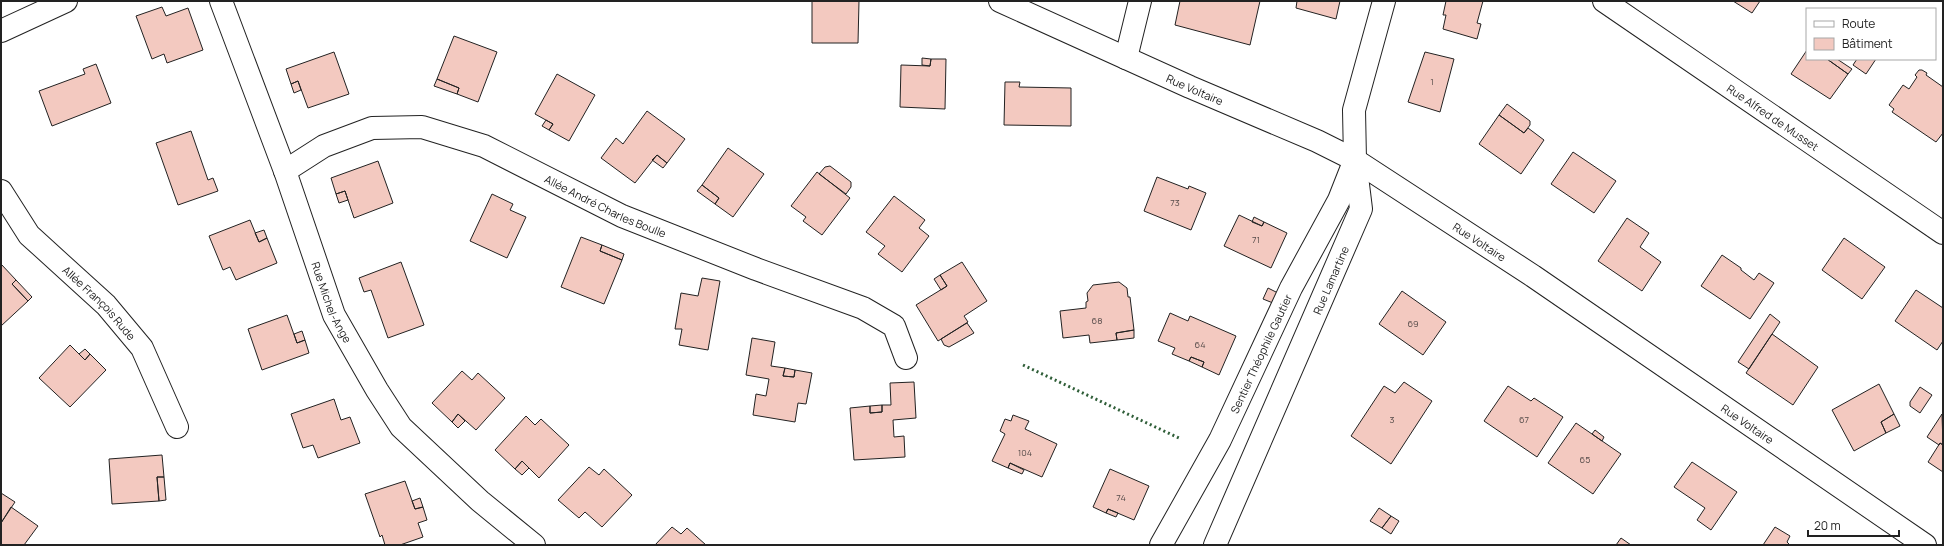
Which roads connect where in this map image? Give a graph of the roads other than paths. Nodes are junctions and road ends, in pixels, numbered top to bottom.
1 (66, 1) edge
2 (221, 1) edge
3 (1000, 1) edge
4 (1140, 1) edge
5 (1384, 1) edge
6 (1604, 1) edge
7 (1, 31) edge
8 (1126, 58) junction
9 (1354, 160) junction
10 (285, 171) junction
11 (1, 191) edge
12 (1943, 233) edge
13 (1304, 264) junction
14 (1331, 278) junction
15 (906, 358) dead end
16 (177, 427) dead end
17 (534, 545) edge
18 (1161, 545) edge
19 (1215, 545) edge
20 (1925, 545) edge

1 - 7 street
2 - 10 street, Rue Michel-Ange
3 - 8 street, Rue Voltaire
4 - 8 street
5 - 9 street, Rue Lamartine
6 - 12 street, Rue Alfred de Musset
8 - 9 street, Rue Voltaire
9 - 13 street, Sentier Théophile Gautier
9 - 14 street, Rue Lamartine
9 - 20 street, Rue Voltaire
10 - 15 street, Allée André Charles Boulle
10 - 17 street, Rue Michel-Ange
11 - 16 street, Allée François Rude
13 - 14 street
13 - 18 street, Sentier Théophile Gautier
14 - 19 street, Rue Lamartine

